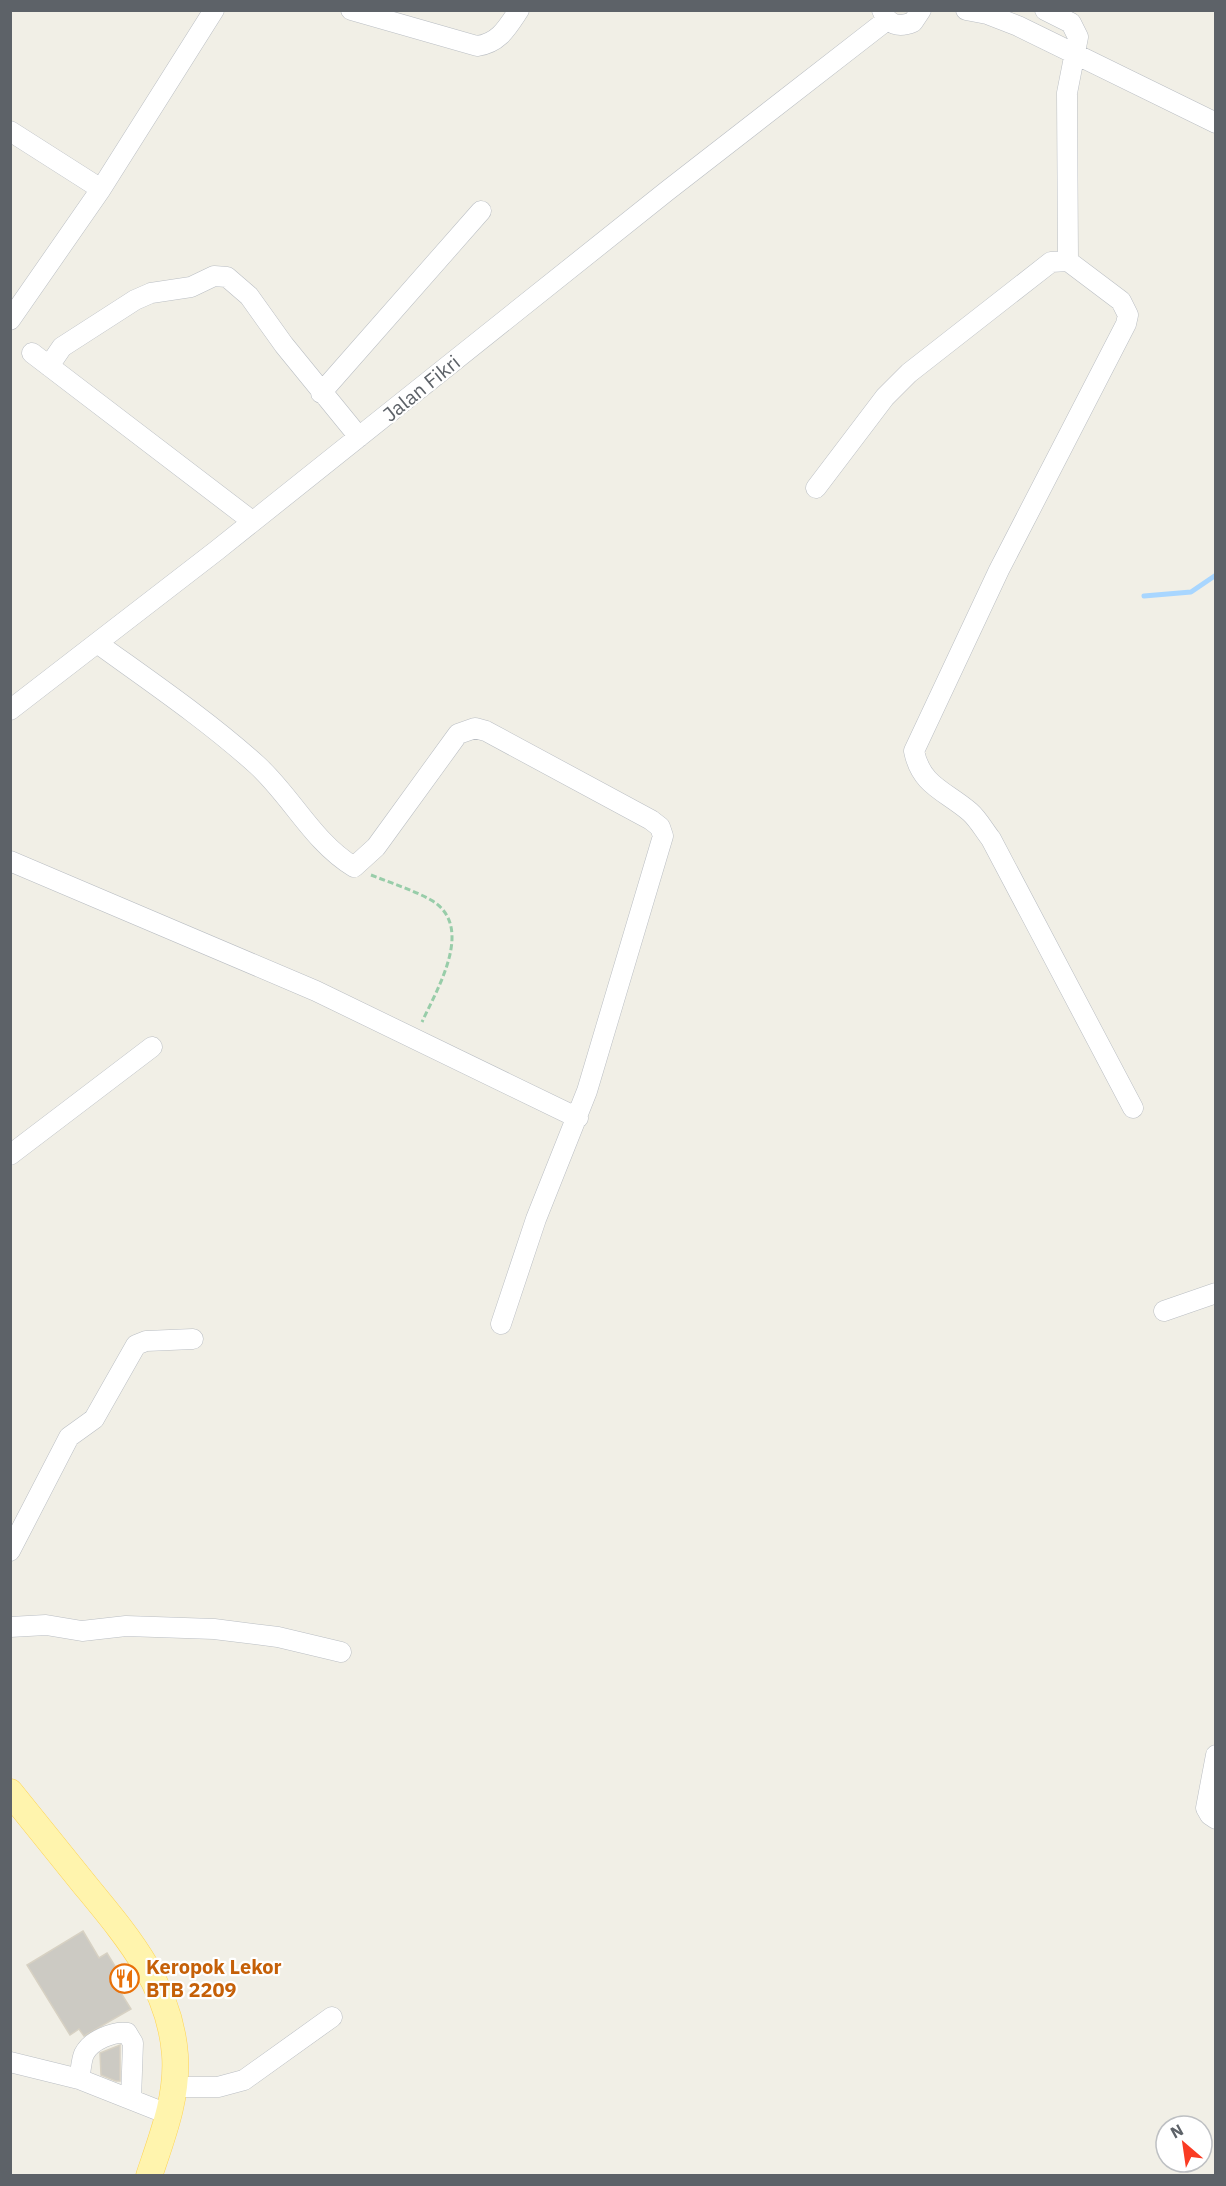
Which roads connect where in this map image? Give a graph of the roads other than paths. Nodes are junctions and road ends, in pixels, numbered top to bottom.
1 (214, 10) edge
2 (351, 10) edge
3 (519, 10) edge
4 (921, 10) edge
5 (966, 10) edge
6 (1045, 10) edge
7 (884, 15) edge
8 (403, 18) edge
9 (1073, 54) junction
10 (1215, 123) edge
11 (10, 131) edge
12 (101, 189) junction
13 (481, 212) dead end
14 (1068, 261) junction
15 (10, 320) edge
16 (32, 353) dead end
17 (49, 366) junction
18 (321, 393) junction
19 (359, 437) junction
20 (816, 488) dead end
21 (252, 521) junction
22 (97, 643) junction
23 (13, 704) edge
24 (10, 861) edge
25 (152, 1047) dead end
26 (1133, 1108) dead end
27 (578, 1118) junction
28 (10, 1155) edge
29 (1215, 1293) edge
30 (1164, 1311) dead end
31 (501, 1324) dead end
32 (193, 1339) dead end
33 (10, 1551) edge
34 (10, 1627) edge
35 (341, 1652) dead end
36 (1215, 1755) edge
37 (10, 1792) edge
38 (1215, 1818) edge
39 (332, 2017) dead end
40 (10, 2062) edge
41 (79, 2079) junction
42 (172, 2087) junction
43 (131, 2099) junction
44 (170, 2115) junction
45 (149, 2175) edge

1 - 12 street
2 - 8 street
3 - 8 street
4 - 7 street
5 - 9 street
6 - 9 street
7 - 19 street, Jalan Fikri
9 - 10 street
9 - 14 street
11 - 12 street
12 - 15 street
13 - 18 street
14 - 20 street
14 - 26 street
16 - 17 street
17 - 18 street
17 - 21 street
18 - 19 street
19 - 21 street, Jalan Fikri
21 - 22 street, Jalan Fikri
22 - 23 street, Jalan Fikri
22 - 27 street
24 - 27 street
25 - 28 street
27 - 31 street
29 - 30 street
32 - 33 street
34 - 35 street
36 - 38 street
37 - 42 main road
39 - 42 street
40 - 41 street
41 - 43 street
41 - 43 street
42 - 44 main road
43 - 44 street
44 - 45 main road

